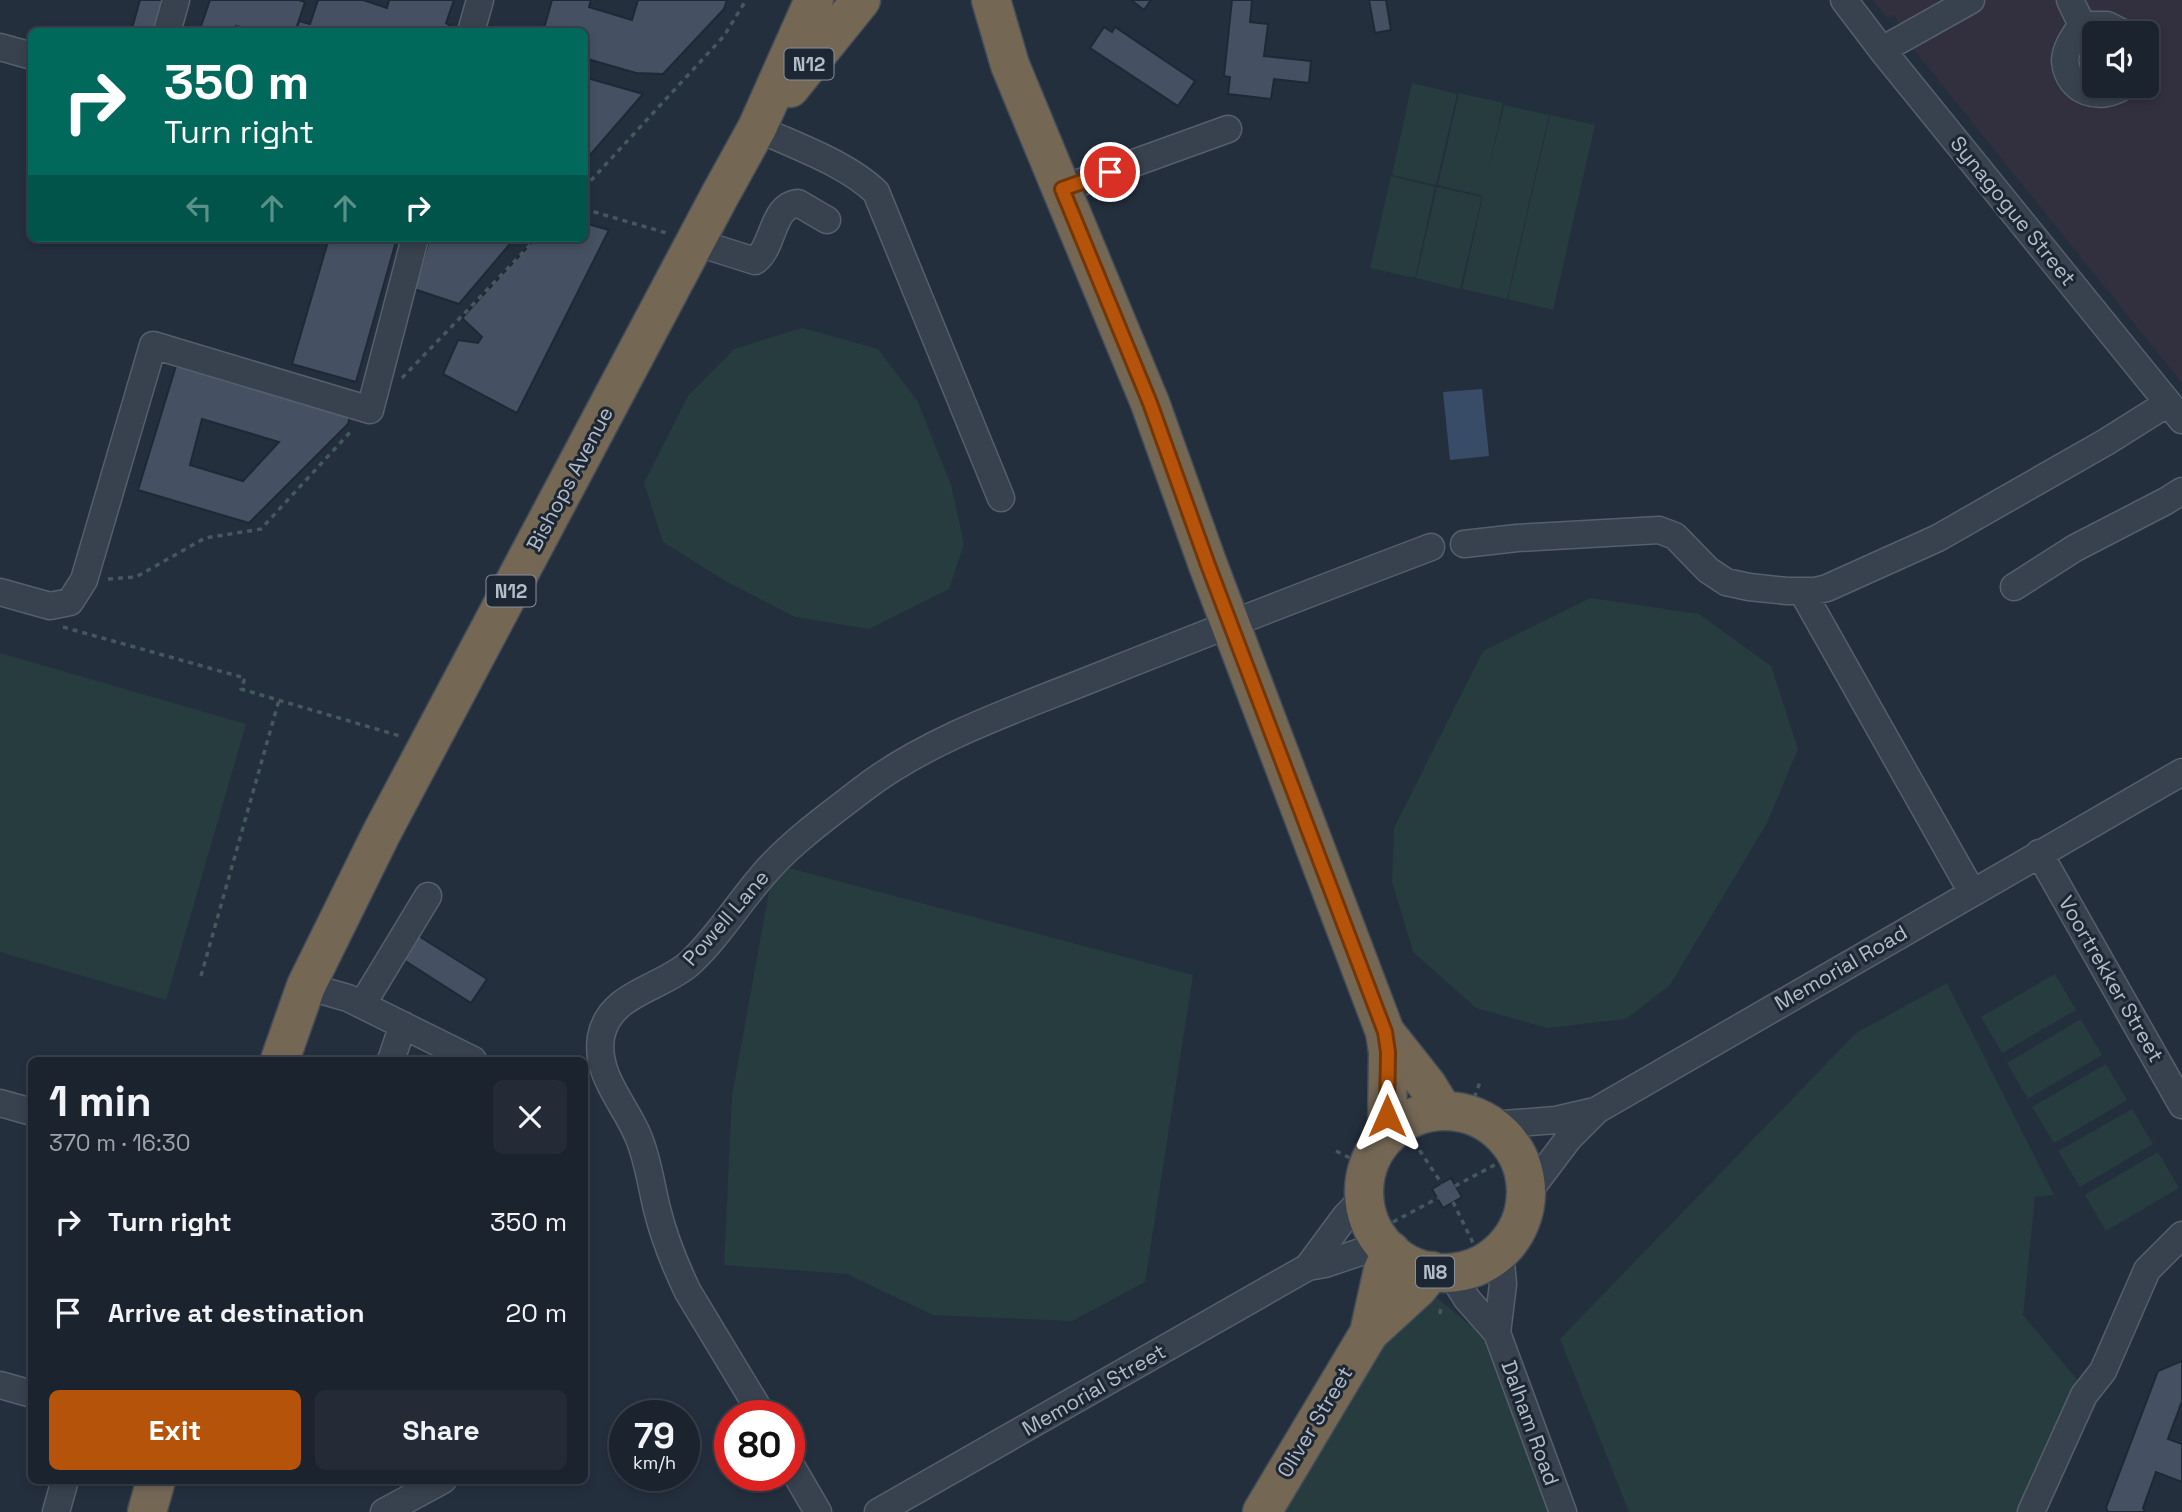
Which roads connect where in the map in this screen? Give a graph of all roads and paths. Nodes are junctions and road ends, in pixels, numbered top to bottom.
1 (176, 0) edge
2 (480, 0) edge
3 (746, 0) edge
4 (814, 0) edge
5 (861, 0) edge
6 (974, 0) edge
7 (991, 0) edge
8 (1844, 0) edge
9 (2070, 0) edge
10 (1969, 1) edge
11 (2082, 25) joint
12 (168, 28) edge
13 (472, 28) edge
14 (0, 47) edge
15 (1882, 50) junction
16 (28, 55) edge
17 (1010, 65) junction
18 (2082, 89) edge
19 (757, 128) junction
20 (1228, 129) dead end
21 (588, 184) edge
22 (1062, 189) junction
23 (588, 210) edge
24 (827, 220) dead end
25 (414, 242) edge
26 (533, 242) edge
27 (695, 242) junction
28 (398, 382) dead end
29 (370, 410) junction
30 (2175, 412) edge
31 (2182, 491) edge
32 (1001, 498) dead end
33 (1464, 544) dead end
34 (1431, 547) dead end
35 (84, 580) junction
36 (2014, 587) dead end
37 (1802, 591) junction
38 (0, 592) edge
39 (1231, 623) junction
40 (52, 624) dead end
41 (279, 700) junction
42 (429, 744) junction
43 (2182, 772) edge
44 (2039, 853) junction
45 (1972, 892) junction
46 (428, 896) dead end
47 (201, 976) dead end
48 (306, 986) junction
49 (362, 1005) junction
50 (403, 1025) junction
51 (1385, 1032) junction
52 (281, 1057) edge
53 (392, 1057) edge
54 (467, 1057) edge
55 (0, 1102) edge
56 (2182, 1105) edge
57 (1597, 1110) junction
58 (28, 1111) edge
59 (1443, 1111) junction
60 (1490, 1125) junction
61 (1504, 1160) dead end
62 (1442, 1184) dead end
63 (1379, 1186) junction
64 (1455, 1186) dead end
65 (1526, 1195) junction
66 (1438, 1198) dead end
67 (1452, 1202) dead end
68 (2182, 1235) edge
69 (1465, 1262) junction
70 (1308, 1267) junction
71 (1369, 1333) junction
72 (1497, 1334) junction
73 (0, 1385) edge
74 (28, 1393) edge
75 (753, 1400) edge
76 (64, 1484) edge
77 (155, 1484) edge
78 (436, 1484) edge
79 (805, 1490) edge
80 (56, 1512) edge
81 (147, 1512) edge
82 (384, 1512) edge
83 (818, 1512) edge
84 (878, 1512) edge
85 (1262, 1512) edge
86 (1563, 1512) edge
87 (2031, 1512) edge

1 - 12 street
2 - 13 street
3 - 21 path
4 - 19 highway, N12
5 - 19 highway, N12
6 - 17 highway, N8
7 - 17 highway, N8
8 - 15 street, Synagogue Street
9 - 11 street
10 - 15 street
11 - 18 street
14 - 16 street
15 - 30 street, Synagogue Street
17 - 22 highway, N8
19 - 27 highway, Bishops Avenue / N12
19 - 32 street
20 - 22 street
22 - 39 highway, N8
23 - 27 path
24 - 27 street
25 - 29 street
26 - 28 path
27 - 42 highway, Bishops Avenue / N12
29 - 35 path
29 - 35 street
30 - 37 street
31 - 36 street
33 - 37 street
34 - 39 street, Powell Lane
35 - 38 street
37 - 45 street
39 - 51 highway, N8
39 - 75 street, Powell Lane
40 - 41 path
41 - 42 path
41 - 47 path
42 - 48 highway, Bishops Avenue / N12
43 - 44 street, Memorial Road
44 - 45 street, Memorial Road
44 - 56 street, Voortrekker Street
45 - 57 street, Memorial Road
46 - 49 street
48 - 49 street
48 - 52 highway, Bishops Avenue / N12
49 - 50 street
50 - 53 street
50 - 54 street
51 - 59 highway, N8
51 - 63 highway, N8
55 - 58 street
57 - 60 street
57 - 65 street, Memorial Road
59 - 60 highway, N8
59 - 63 highway, N8
60 - 65 highway, N8
61 - 64 path
62 - 63 path
63 - 66 path
63 - 69 highway, N8
63 - 70 street, Memorial Street
63 - 70 street, Memorial Street
63 - 71 highway, Oliver Street / N8
65 - 69 highway, N8
67 - 69 path
68 - 87 street
69 - 71 highway, Oliver Street / N8
69 - 72 street, Dalham Road
69 - 72 street, Dalham Road
70 - 84 street, Memorial Street
71 - 85 highway, Oliver Street / N8
72 - 86 street, Dalham Road
73 - 74 street
76 - 80 street
77 - 81 highway
78 - 82 street
79 - 83 street

